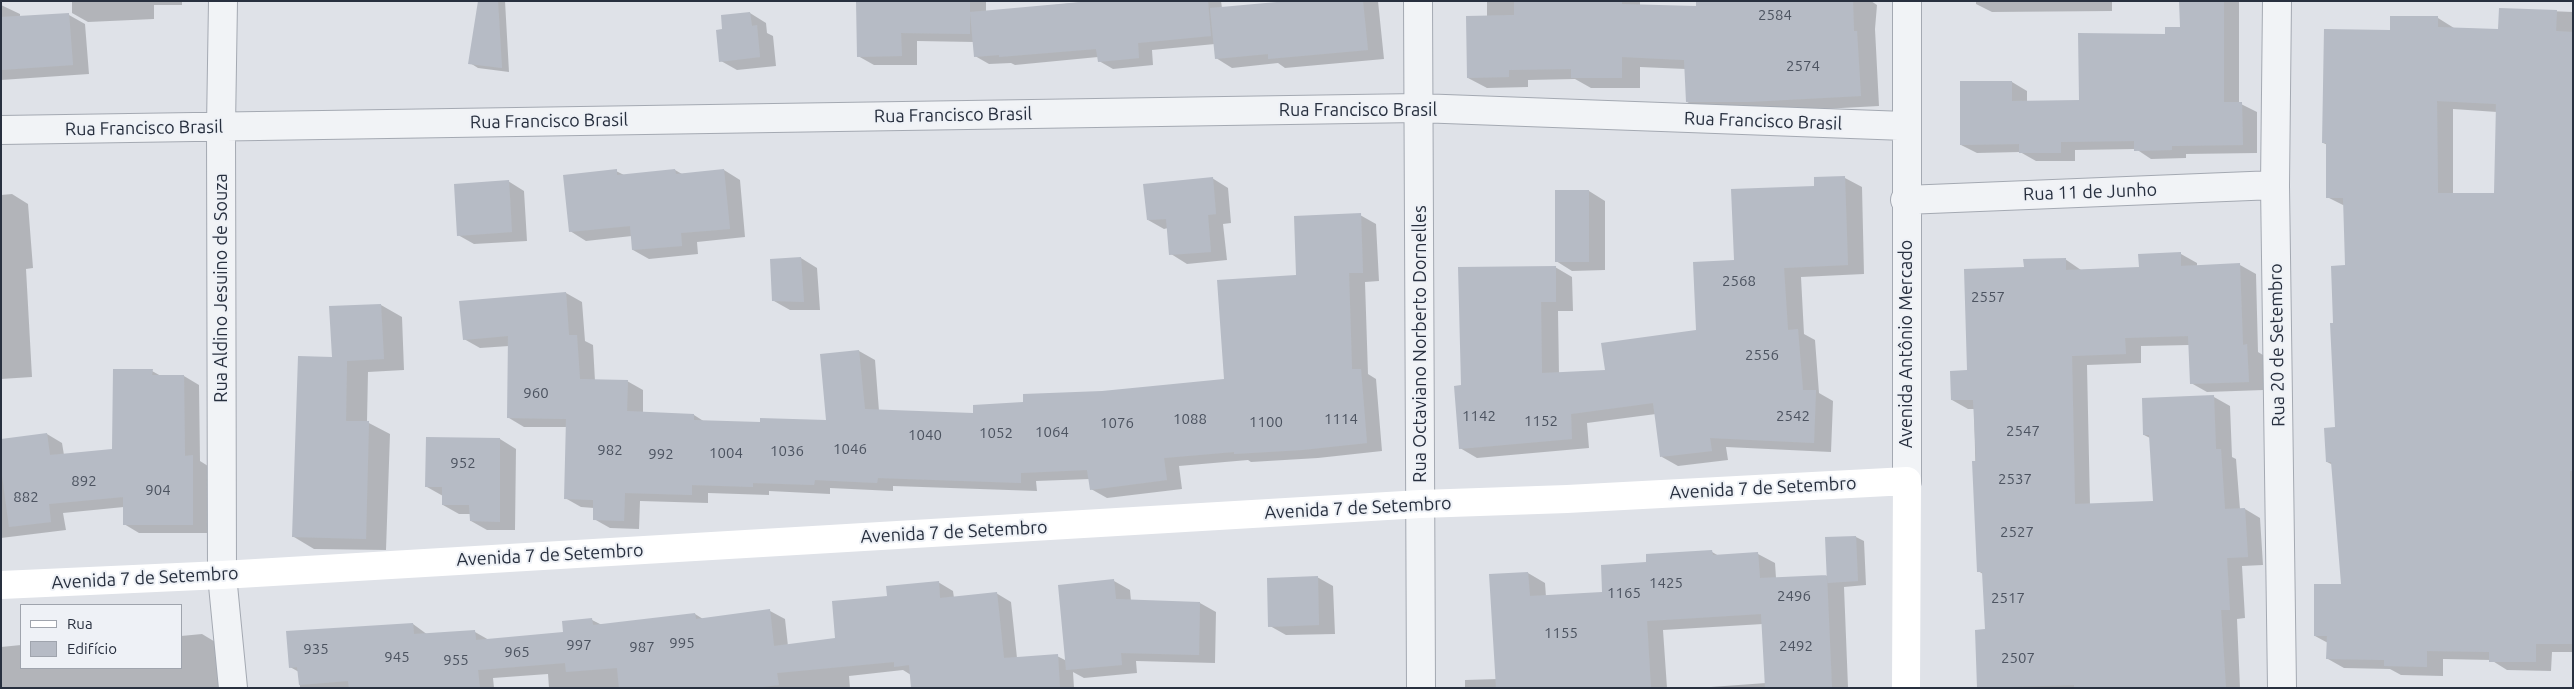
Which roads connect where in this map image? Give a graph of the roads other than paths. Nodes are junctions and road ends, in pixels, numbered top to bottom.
1 (223, 1) edge
2 (1418, 1) edge
3 (1907, 1) edge
4 (2277, 1) edge
5 (1418, 108) junction
6 (221, 126) junction
7 (1906, 126) junction
8 (1, 130) edge
9 (2275, 185) junction
10 (1906, 200) junction
11 (1907, 481) junction
12 (1420, 504) junction
13 (222, 575) junction
14 (1, 585) edge
15 (233, 688) edge
16 (1421, 688) edge
17 (1906, 688) edge
18 (2282, 688) edge

1 - 6 street, Rua Aldino Jesuino de Souza
2 - 5 street, Rua Octaviano Norberto Dornelles
3 - 7 street, Avenida Antônio Mercado
4 - 9 street, Rua 20 de Setembro
5 - 6 street, Rua Francisco Brasil
5 - 7 street, Rua Francisco Brasil
5 - 12 street, Rua Octaviano Norberto Dornelles
6 - 8 street, Rua Francisco Brasil
6 - 13 street, Rua Aldino Jesuino de Souza
7 - 10 street, Avenida Antônio Mercado
9 - 10 street, Rua 11 de Junho
9 - 18 street, Rua 20 de Setembro
10 - 11 street, Avenida Antônio Mercado
11 - 12 street, Avenida 7 de Setembro
11 - 17 street, Avenida Antônio Mercado
12 - 13 street, Avenida 7 de Setembro
12 - 16 street, Rua Octaviano Norberto Dornelles
13 - 14 street, Avenida 7 de Setembro
13 - 15 street, Rua Aldino Jesuino de Souza

